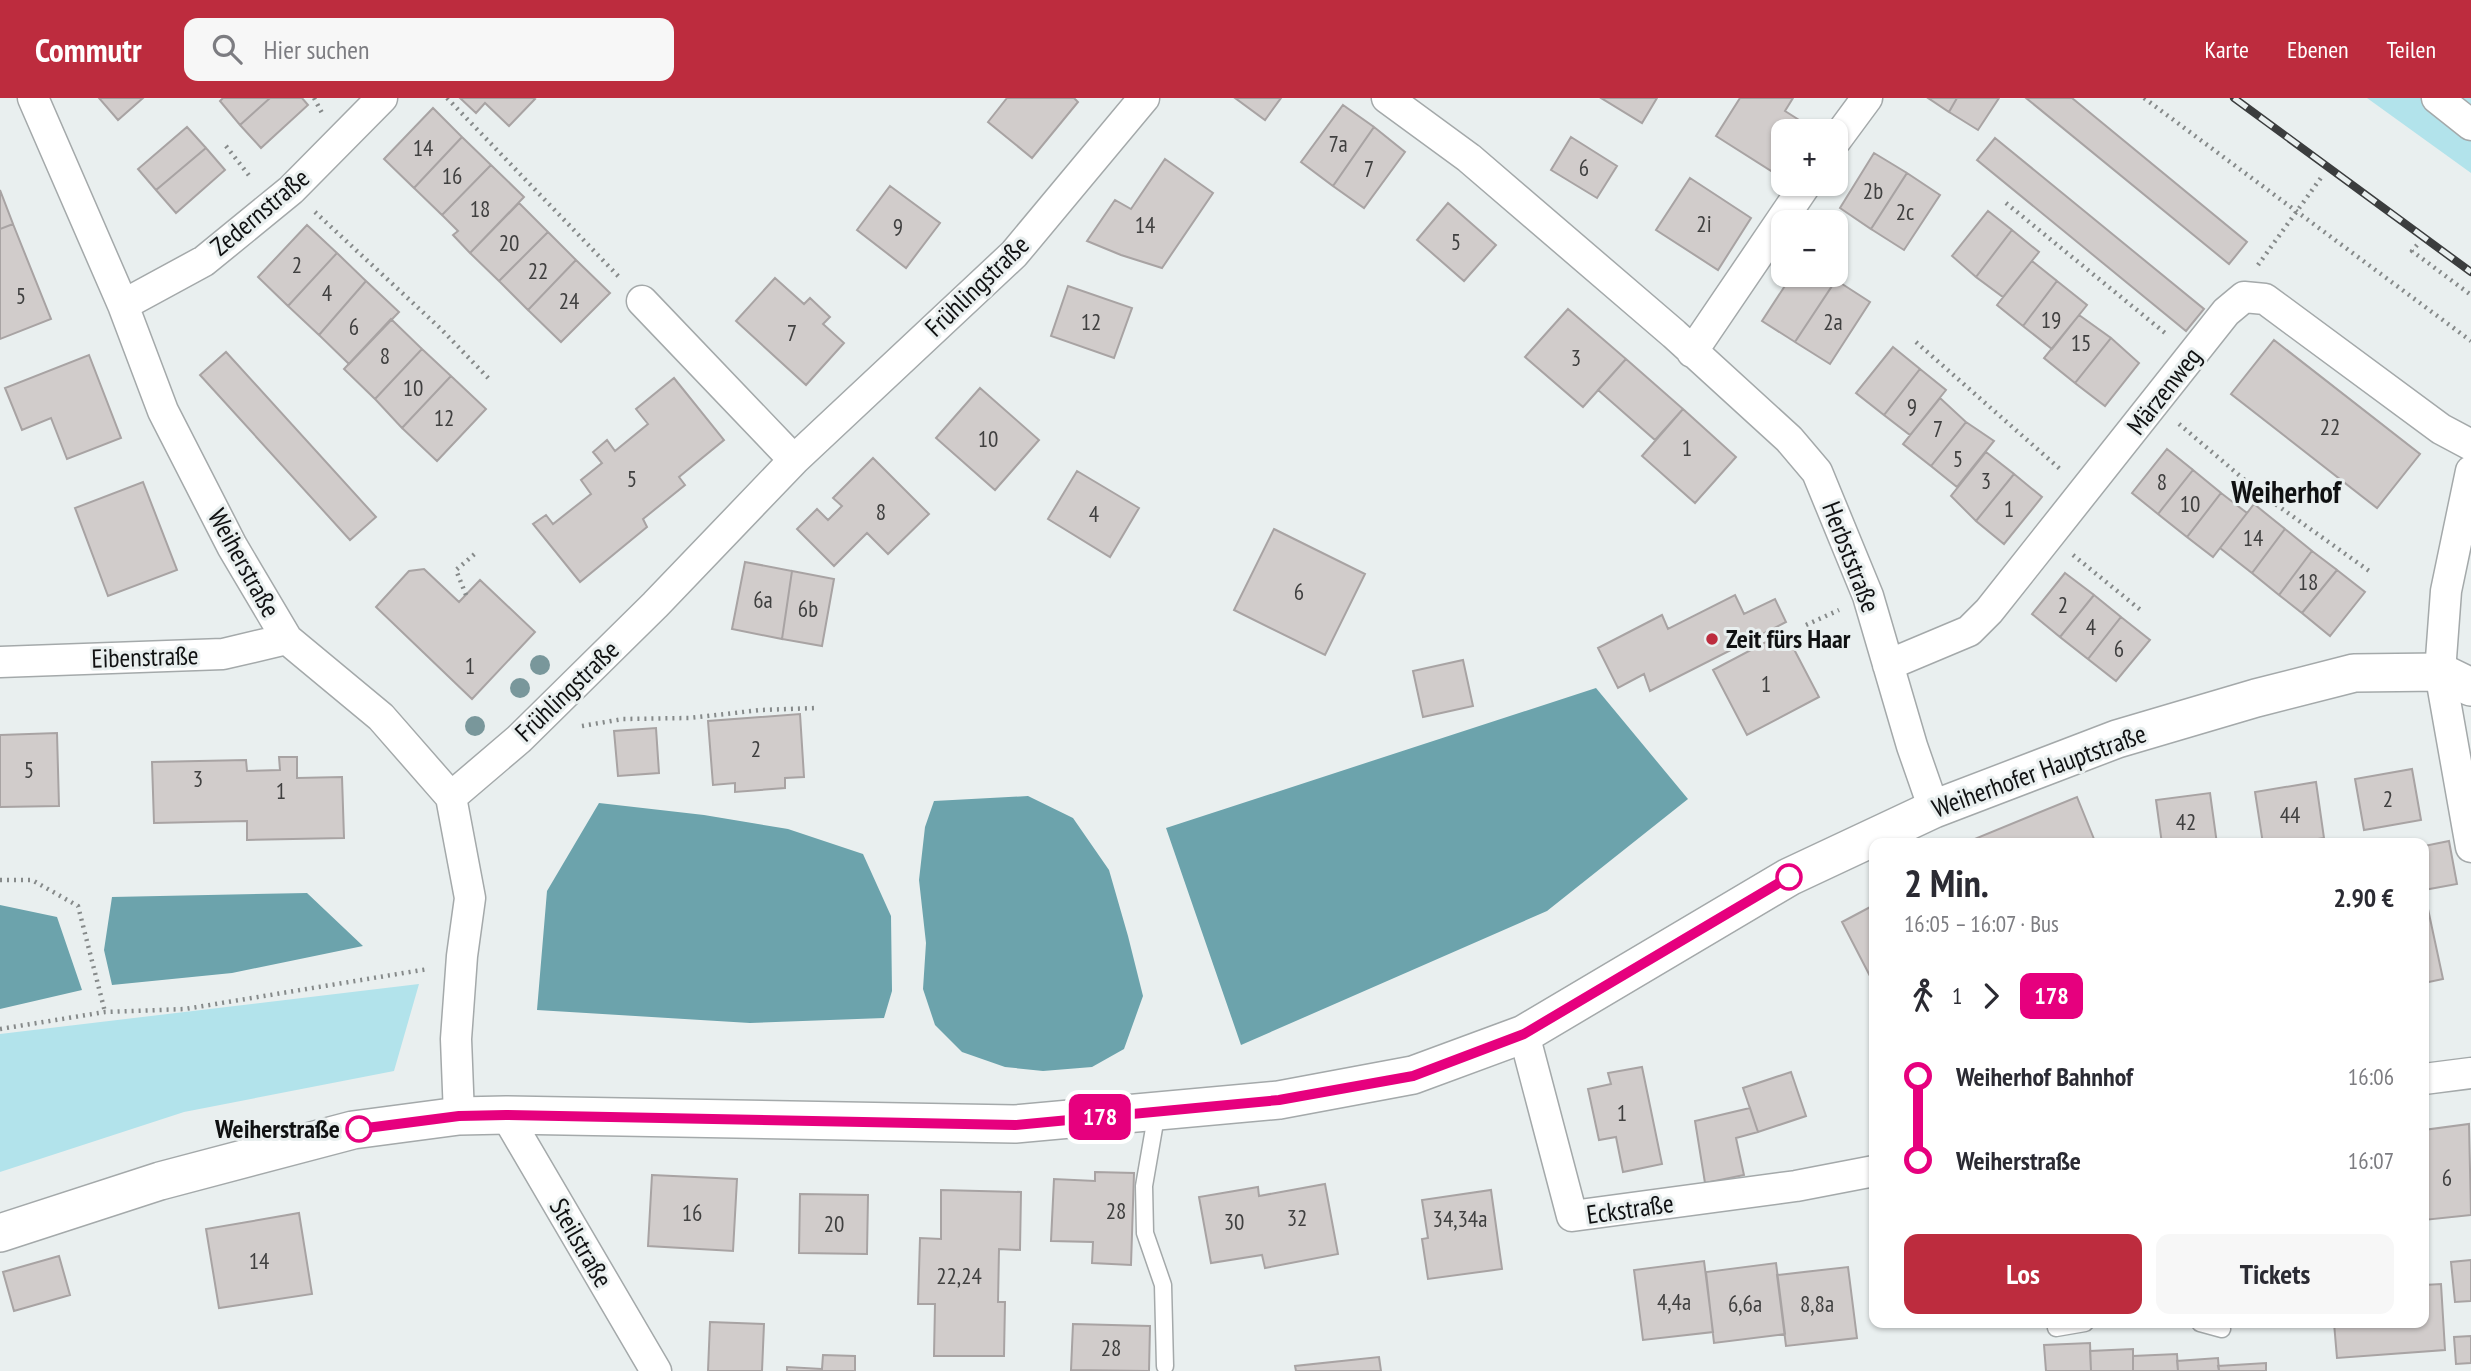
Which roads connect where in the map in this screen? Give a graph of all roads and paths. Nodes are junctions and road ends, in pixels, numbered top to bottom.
1 (33, 98) edge
2 (382, 98) edge
3 (447, 98) edge
4 (1144, 98) edge
5 (1387, 98) edge
6 (1867, 98) edge
7 (2144, 98) edge
8 (2437, 98) edge
9 (1848, 124) edge
10 (2471, 125) edge
11 (2323, 175) dead end
12 (291, 190) junction
13 (1798, 196) edge
14 (2006, 203) dead end
15 (2296, 211) junction
16 (2417, 245) dead end
17 (2471, 295) edge
18 (2244, 297) junction
19 (642, 301) joint
20 (123, 305) junction
21 (2471, 341) edge
22 (1916, 342) dead end
23 (1692, 352) junction
24 (2192, 355) junction
25 (491, 381) dead end
26 (2154, 404) junction
27 (2471, 445) edge
28 (794, 460) junction
29 (2471, 471) edge
30 (2084, 491) junction
31 (2049, 536) junction
32 (477, 552) dead end
33 (2372, 573) dead end
34 (466, 595) dead end
35 (2143, 612) dead end
36 (287, 639) junction
37 (0, 662) edge
38 (1888, 665) junction
39 (2455, 680) edge
40 (816, 708) dead end
41 (519, 739) junction
42 (451, 797) junction
43 (1934, 809) junction
44 (1872, 838) edge
45 (1869, 839) edge
46 (2471, 847) edge
47 (0, 880) edge
48 (462, 956) junction
49 (104, 1012) junction
50 (0, 1029) edge
51 (1524, 1034) junction
52 (2471, 1073) edge
53 (2429, 1078) edge
54 (1157, 1111) junction
55 (506, 1115) junction
56 (459, 1116) junction
57 (1869, 1172) edge
58 (0, 1233) edge
59 (2218, 1328) edge
60 (2222, 1329) dead end
61 (1166, 1366) dead end
62 (656, 1371) edge

1 - 20 street, Weiherstraße
2 - 12 street, Zedernstraße
3 - 19 path
4 - 28 street, Frühlingstraße
5 - 23 street, Herbststraße
6 - 9 street
7 - 15 path
8 - 10 street
11 - 15 path
12 - 20 street, Zedernstraße
12 - 25 path
13 - 23 street
14 - 24 path
15 - 18 path
15 - 21 path
16 - 17 path
18 - 24 street, Märzenweg
18 - 27 street
19 - 28 street
20 - 36 street, Weiherstraße
22 - 30 path
23 - 38 street, Herbststraße
24 - 26 street, Märzenweg
26 - 30 street, Märzenweg
26 - 33 path
28 - 41 street, Frühlingstraße
29 - 39 street
30 - 31 street, Märzenweg
31 - 35 path
31 - 38 street, Märzenweg
32 - 34 path
36 - 37 street, Eibenstraße
36 - 42 street, Weiherstraße
38 - 43 street, Herbststraße
39 - 43 street, Weiherhofer Hauptstraße
39 - 46 street
40 - 41 path
41 - 42 street, Frühlingstraße
42 - 48 street
43 - 44 street, Weiherhofer Hauptstraße
45 - 51 street, Weiherhofer Hauptstraße
47 - 49 path
48 - 49 path
48 - 56 street
49 - 50 path
51 - 54 street, Weiherhofer Hauptstraße
51 - 57 street, Eckstraße
52 - 53 street
54 - 55 street, Weiherhofer Hauptstraße
54 - 61 lane
55 - 56 street, Weiherhofer Hauptstraße
55 - 62 street, Steilstraße
56 - 58 street, Weiherhofer Hauptstraße
59 - 60 lane

